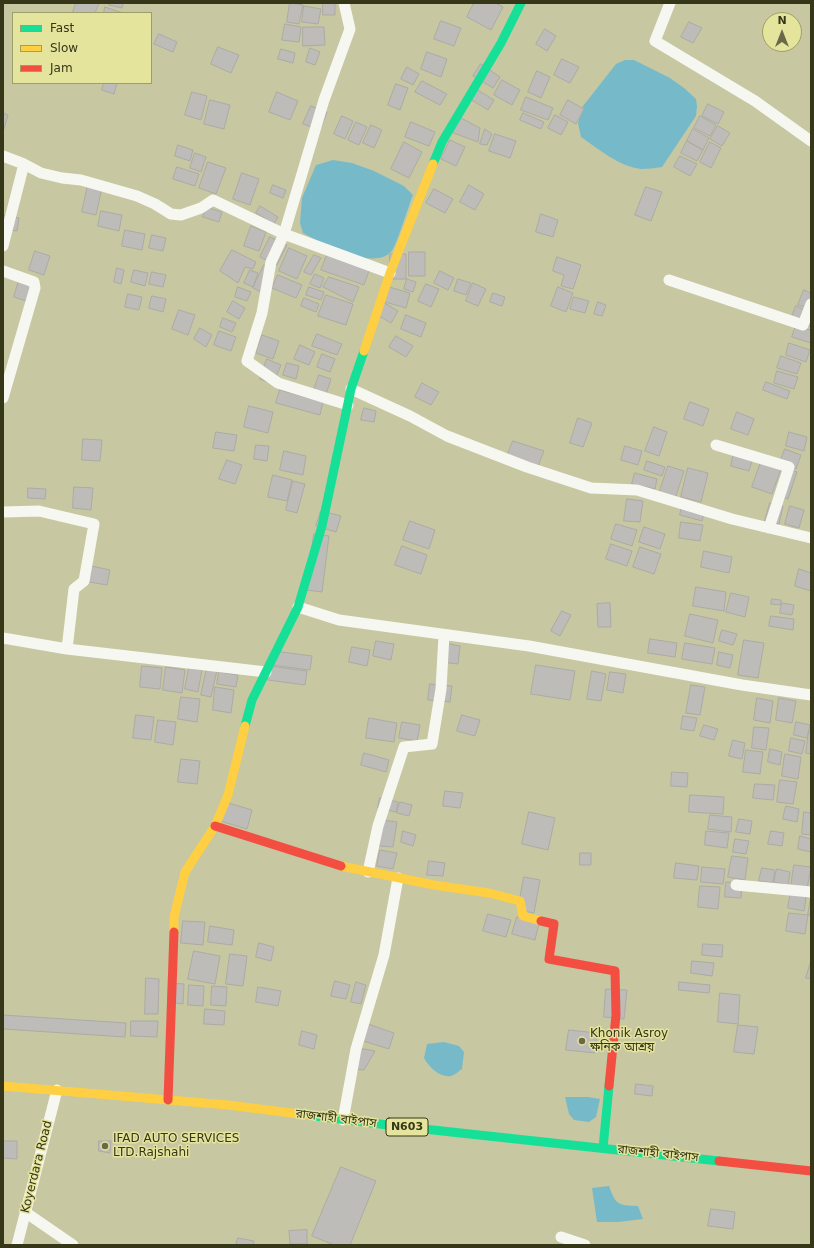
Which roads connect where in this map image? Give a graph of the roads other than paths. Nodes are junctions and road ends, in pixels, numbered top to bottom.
1 (344, 3) edge
2 (521, 3) edge
3 (670, 3) edge
4 (811, 141) edge
5 (3, 156) edge
6 (24, 164) junction
7 (284, 234) junction
8 (3, 246) edge
9 (3, 271) edge
10 (390, 273) junction
11 (669, 280) dead end
12 (811, 304) edge
13 (351, 389) junction
14 (3, 398) edge
15 (348, 405) junction
16 (716, 444) dead end
17 (3, 512) edge
18 (769, 528) junction
19 (811, 538) edge
20 (298, 607) junction
21 (444, 635) junction
22 (3, 638) edge
23 (67, 649) junction
24 (266, 672) junction
25 (811, 695) edge
26 (215, 826) junction
27 (368, 872) junction
28 (398, 878) junction
29 (736, 885) dead end
30 (811, 892) edge
31 (3, 1086) edge
32 (57, 1090) junction
33 (168, 1100) junction
34 (343, 1120) junction
35 (603, 1148) junction
36 (811, 1171) edge
37 (25, 1212) junction
38 (561, 1237) dead end
39 (17, 1245) edge
40 (73, 1245) edge
41 (584, 1245) edge

1 - 7 street
2 - 10 main road
3 - 4 street
5 - 6 street
6 - 7 street
6 - 8 street
7 - 10 street
7 - 15 street
9 - 14 street
10 - 13 main road
11 - 12 street
13 - 15 main road
13 - 18 street
15 - 20 main road
16 - 18 street
17 - 23 street
18 - 19 street
20 - 21 street
20 - 24 main road
21 - 25 street
21 - 27 street
22 - 23 street
23 - 24 street
24 - 26 main road
26 - 27 main road
26 - 33 main road
27 - 28 main road
28 - 34 street
28 - 35 main road
29 - 30 street
31 - 32 main road, রাজশাহী বাইপাস / N603
32 - 33 main road, রাজশাহী বাইপাস / N603
32 - 37 street, Koyerdara Road
33 - 34 main road, রাজশাহী বাইপাস / N603
34 - 35 main road, রাজশাহী বাইপাস / N603
35 - 36 main road, রাজশাহী বাইপাস / N603
37 - 39 street, Koyerdara Road
37 - 40 street
38 - 41 street

